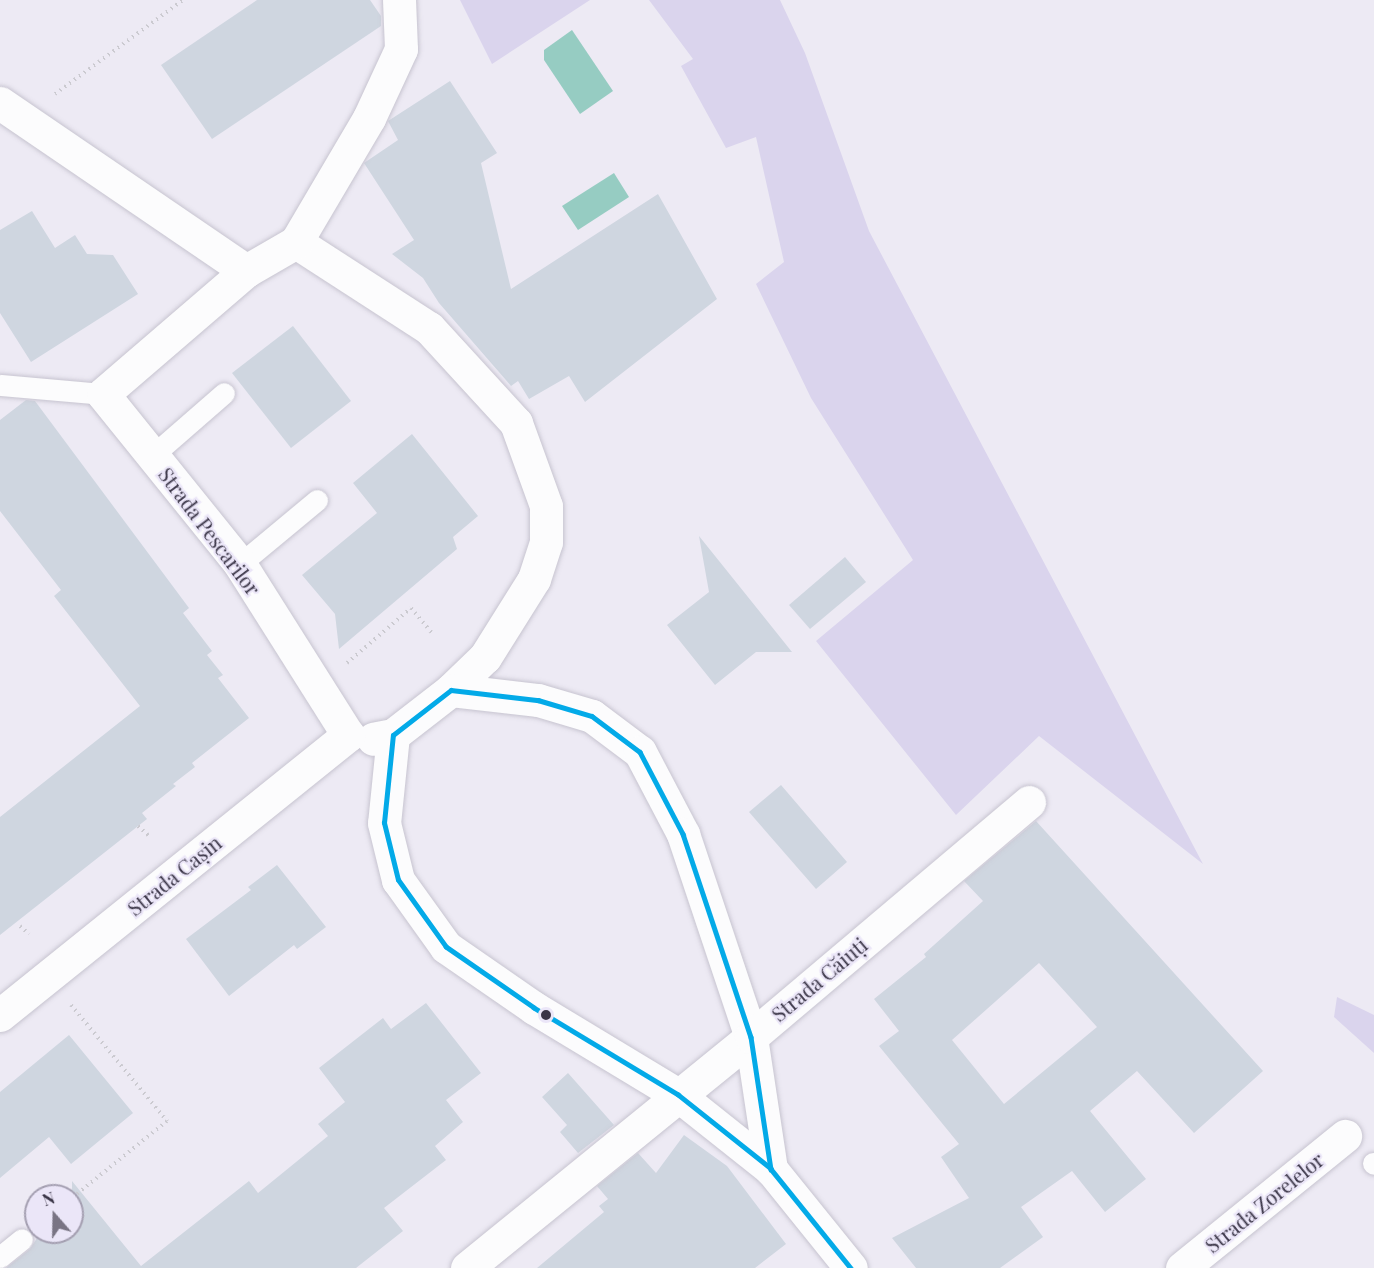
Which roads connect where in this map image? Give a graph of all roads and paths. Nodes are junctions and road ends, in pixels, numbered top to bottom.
1 (183, 0) edge
2 (399, 0) edge
3 (11, 111) edge
4 (296, 242) junction
5 (246, 271) junction
6 (0, 385) edge
7 (224, 393) dead end
8 (103, 394) junction
9 (153, 455) junction
10 (317, 500) dead end
11 (240, 564) junction
12 (433, 634) dead end
13 (360, 652) dead end
14 (451, 690) junction
15 (348, 735) junction
16 (393, 735) junction
17 (1029, 802) dead end
18 (138, 826) dead end
19 (150, 836) dead end
20 (20, 926) dead end
21 (29, 934) dead end
22 (48, 977) junction
23 (0, 1015) edge
24 (750, 1037) junction
25 (678, 1095) junction
26 (1345, 1136) dead end
27 (771, 1169) junction
28 (84, 1188) edge
29 (22, 1239) dead end
30 (0, 1257) edge
31 (467, 1268) edge
32 (851, 1268) edge
33 (1182, 1268) edge

1 - 3 path
2 - 4 street
3 - 5 street
4 - 5 street
4 - 14 street
5 - 8 street
6 - 8 lane
7 - 9 lane
8 - 9 street, Strada Pescarilor
9 - 11 street, Strada Pescarilor
10 - 11 lane
11 - 15 street, Strada Pescarilor
12 - 13 path
14 - 16 street
14 - 24 street
15 - 16 street
15 - 22 street, Strada Cașin
16 - 25 street
17 - 24 street, Strada Căiuți
18 - 19 path
20 - 21 path
22 - 23 street, Strada Cașin
22 - 28 path
24 - 25 street, Strada Căiuți
24 - 27 street
25 - 27 street
25 - 31 street, Strada Căiuți
26 - 33 street, Strada Zorelelor
27 - 32 street
29 - 30 lane

